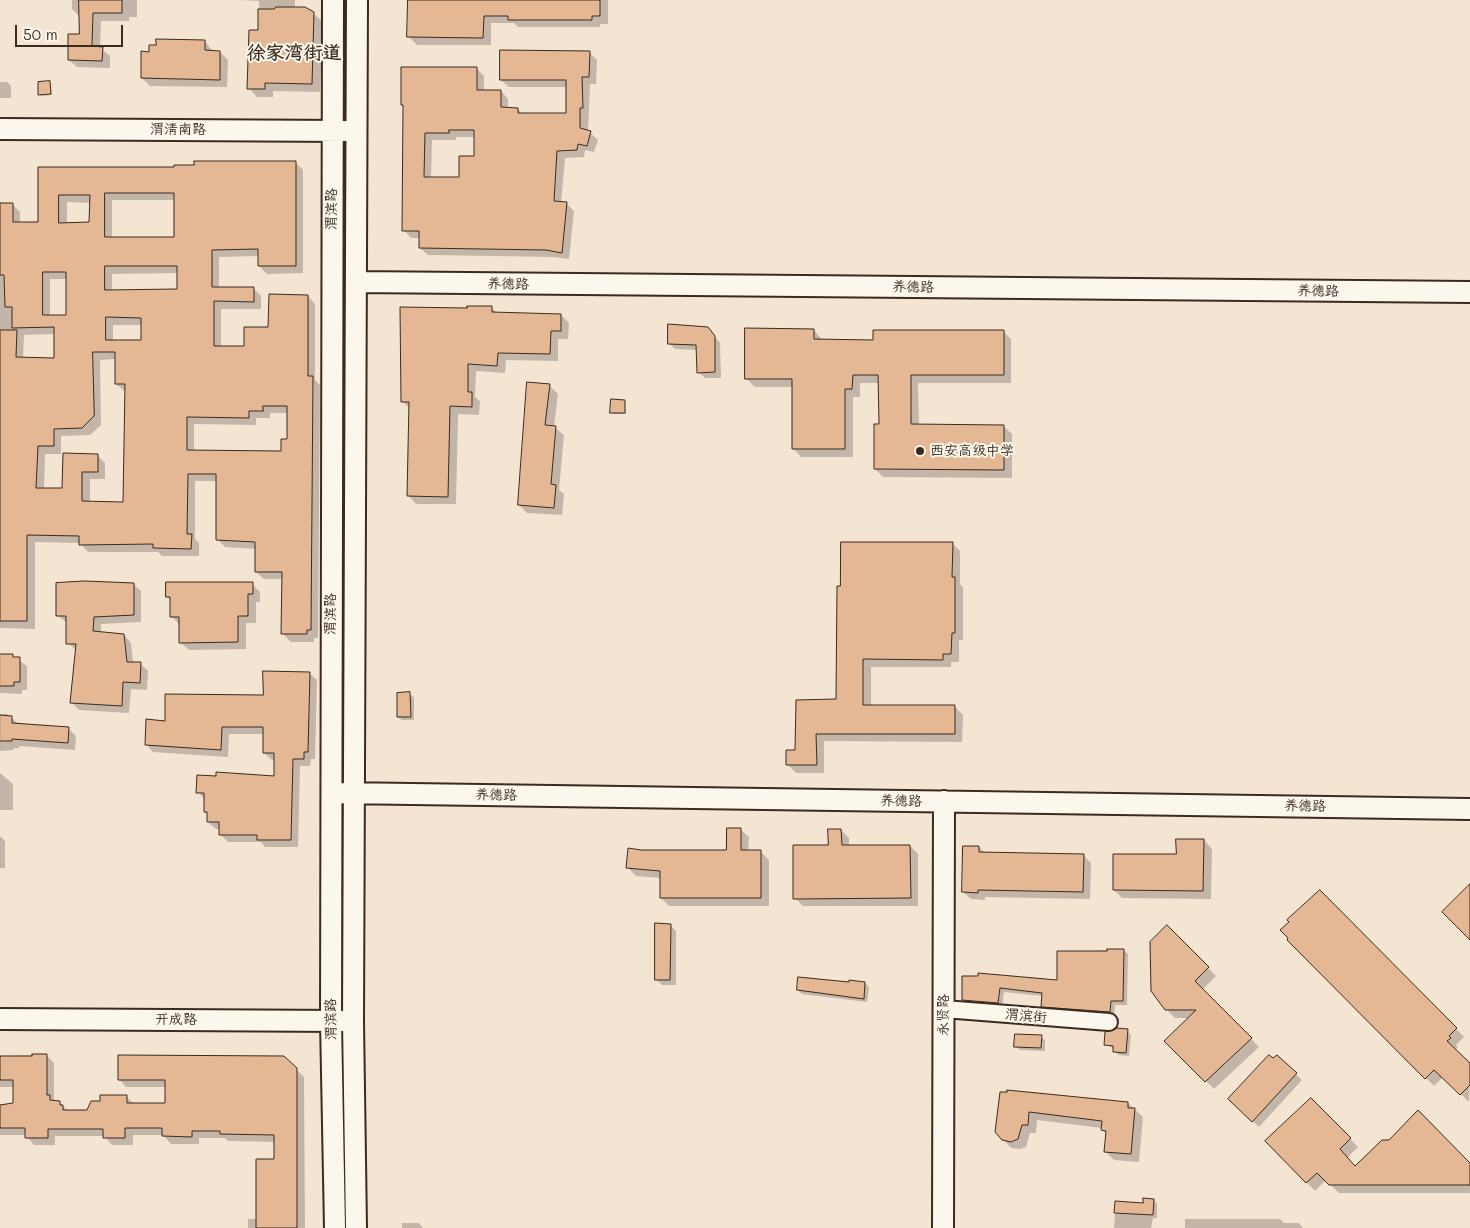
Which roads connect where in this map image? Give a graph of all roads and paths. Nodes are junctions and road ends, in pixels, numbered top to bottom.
1 (333, 0) edge
2 (357, 0) edge
3 (0, 129) edge
4 (332, 131) junction
5 (356, 131) junction
6 (356, 282) junction
7 (1470, 292) edge
8 (331, 793) junction
9 (354, 793) junction
10 (944, 802) junction
11 (1470, 809) edge
12 (944, 1009) junction
13 (0, 1020) edge
14 (331, 1021) junction
15 (353, 1021) junction
16 (1109, 1022) dead end
17 (335, 1228) edge
18 (356, 1228) edge
19 (944, 1228) edge

1 - 4 street, 渭滨路
2 - 5 street, 渭滨路
3 - 4 street, 渭清南路
4 - 5 street, 渭清南路
4 - 8 street, 渭滨路
5 - 6 street, 渭滨路
6 - 7 street, 养德路
6 - 9 street, 渭滨路
8 - 9 street, 养德路
8 - 14 street, 渭滨路
9 - 10 street, 养德路
9 - 15 street, 渭滨路
10 - 11 street, 养德路
10 - 12 street, 永贤路
12 - 16 street, 渭滨街
12 - 19 street, 永贤路
13 - 14 street, 开成路
14 - 15 street, 开成路
14 - 17 street, 渭滨路
15 - 18 street, 渭滨路

